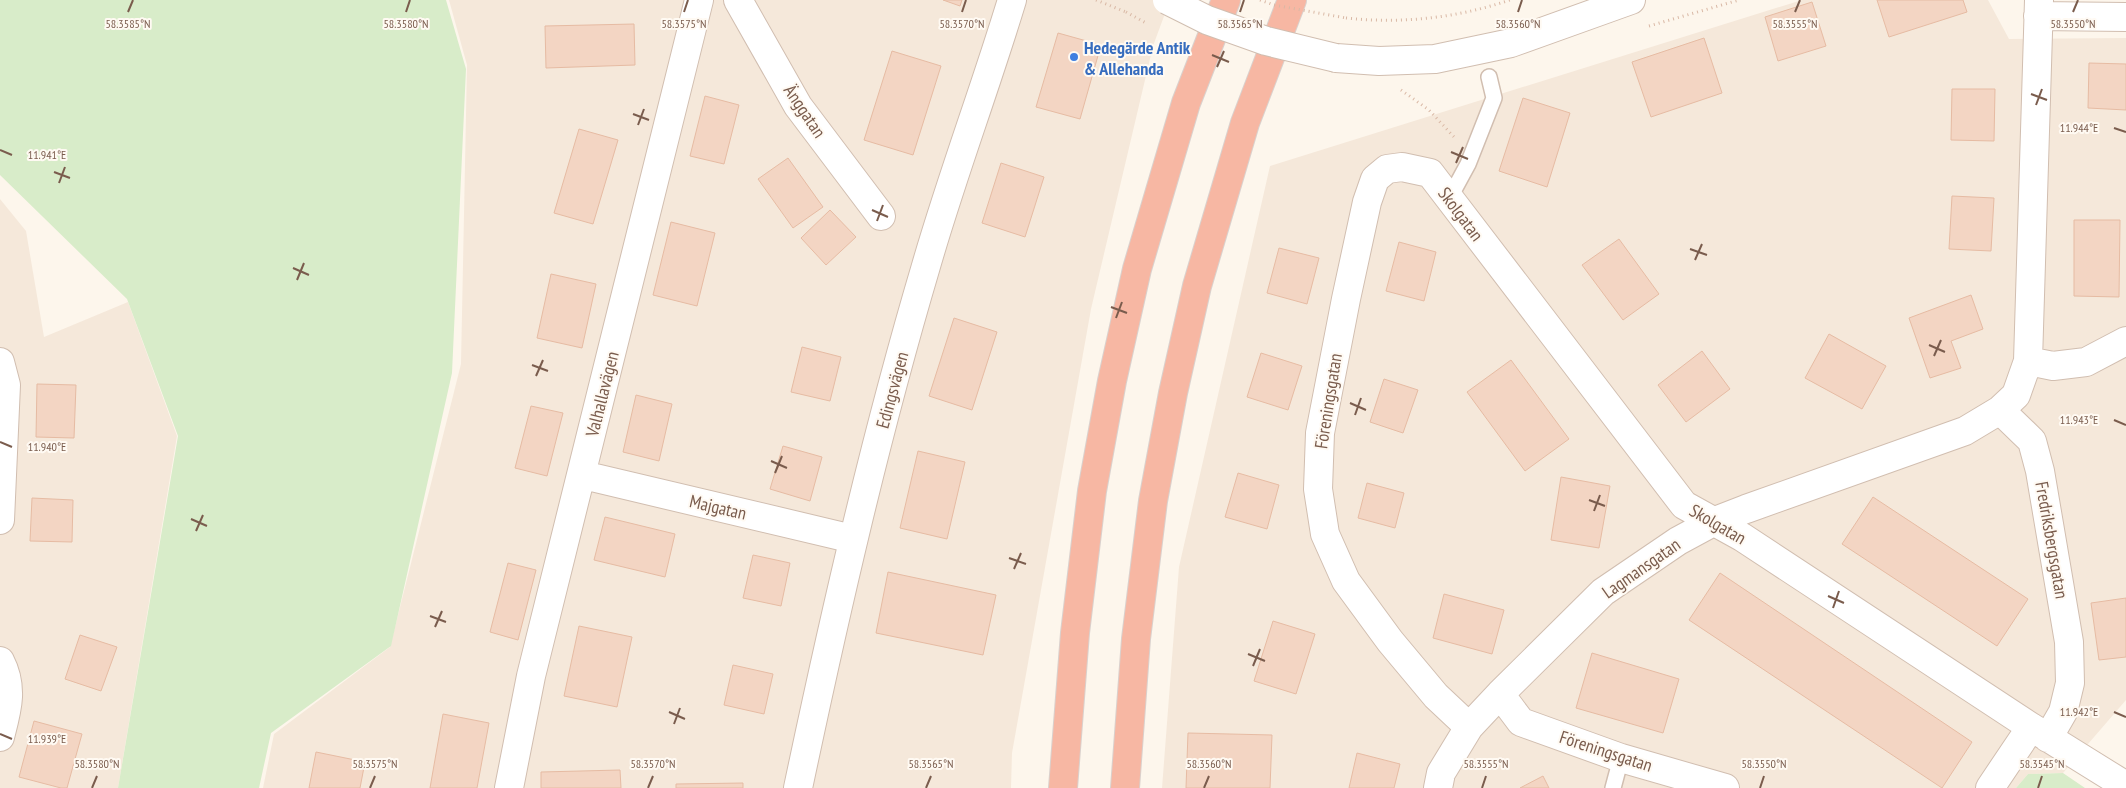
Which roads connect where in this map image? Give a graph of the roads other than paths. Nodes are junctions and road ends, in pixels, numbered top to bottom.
1 (699, 0) edge
2 (738, 0) edge
3 (1012, 0) edge
4 (1167, 0) edge
5 (1226, 0) edge
6 (1292, 0) edge
7 (1631, 0) edge
8 (2039, 8) edge
9 (2126, 17) edge
10 (1490, 77) dead end
11 (1375, 179) joint
12 (1449, 198) junction
13 (881, 216) dead end
14 (2126, 341) edge
15 (2028, 361) junction
16 (0, 362) edge
17 (2000, 410) junction
18 (582, 475) junction
19 (0, 520) edge
20 (1715, 521) junction
21 (853, 539) junction
22 (0, 661) edge
23 (1500, 694) junction
24 (1469, 727) junction
25 (2040, 732) junction
26 (0, 737) edge
27 (1621, 758) junction
28 (2126, 786) edge
29 (509, 788) edge
30 (798, 788) edge
31 (1064, 788) edge
32 (1125, 788) edge
33 (1438, 788) edge
34 (1613, 788) edge
35 (1725, 788) edge
36 (1990, 788) edge

1 - 18 street, Valhallavägen
2 - 13 street, Änggatan
3 - 21 street, Edingsvägen
4 - 7 street, bridge
5 - 31 highway
6 - 32 highway
8 - 9 street
8 - 15 street
10 - 12 lane
11 - 12 street, Skolgatan
11 - 24 street, Föreningsgatan
12 - 20 street, Skolgatan
14 - 15 street
15 - 17 street
16 - 19 street
17 - 20 street, Lagmansgatan
17 - 25 street, Fredriksbergsgatan
18 - 21 street, Majgatan
18 - 29 street, Valhallavägen
20 - 23 street, Lagmansgatan
20 - 25 street, Skolgatan
21 - 30 street, Edingsvägen
22 - 26 street
23 - 24 street, Lagmansgatan
23 - 27 street, Föreningsgatan
24 - 33 street, Lagmansgatan
25 - 28 street, Skolgatan
25 - 36 street
27 - 34 lane
27 - 35 street, Föreningsgatan

